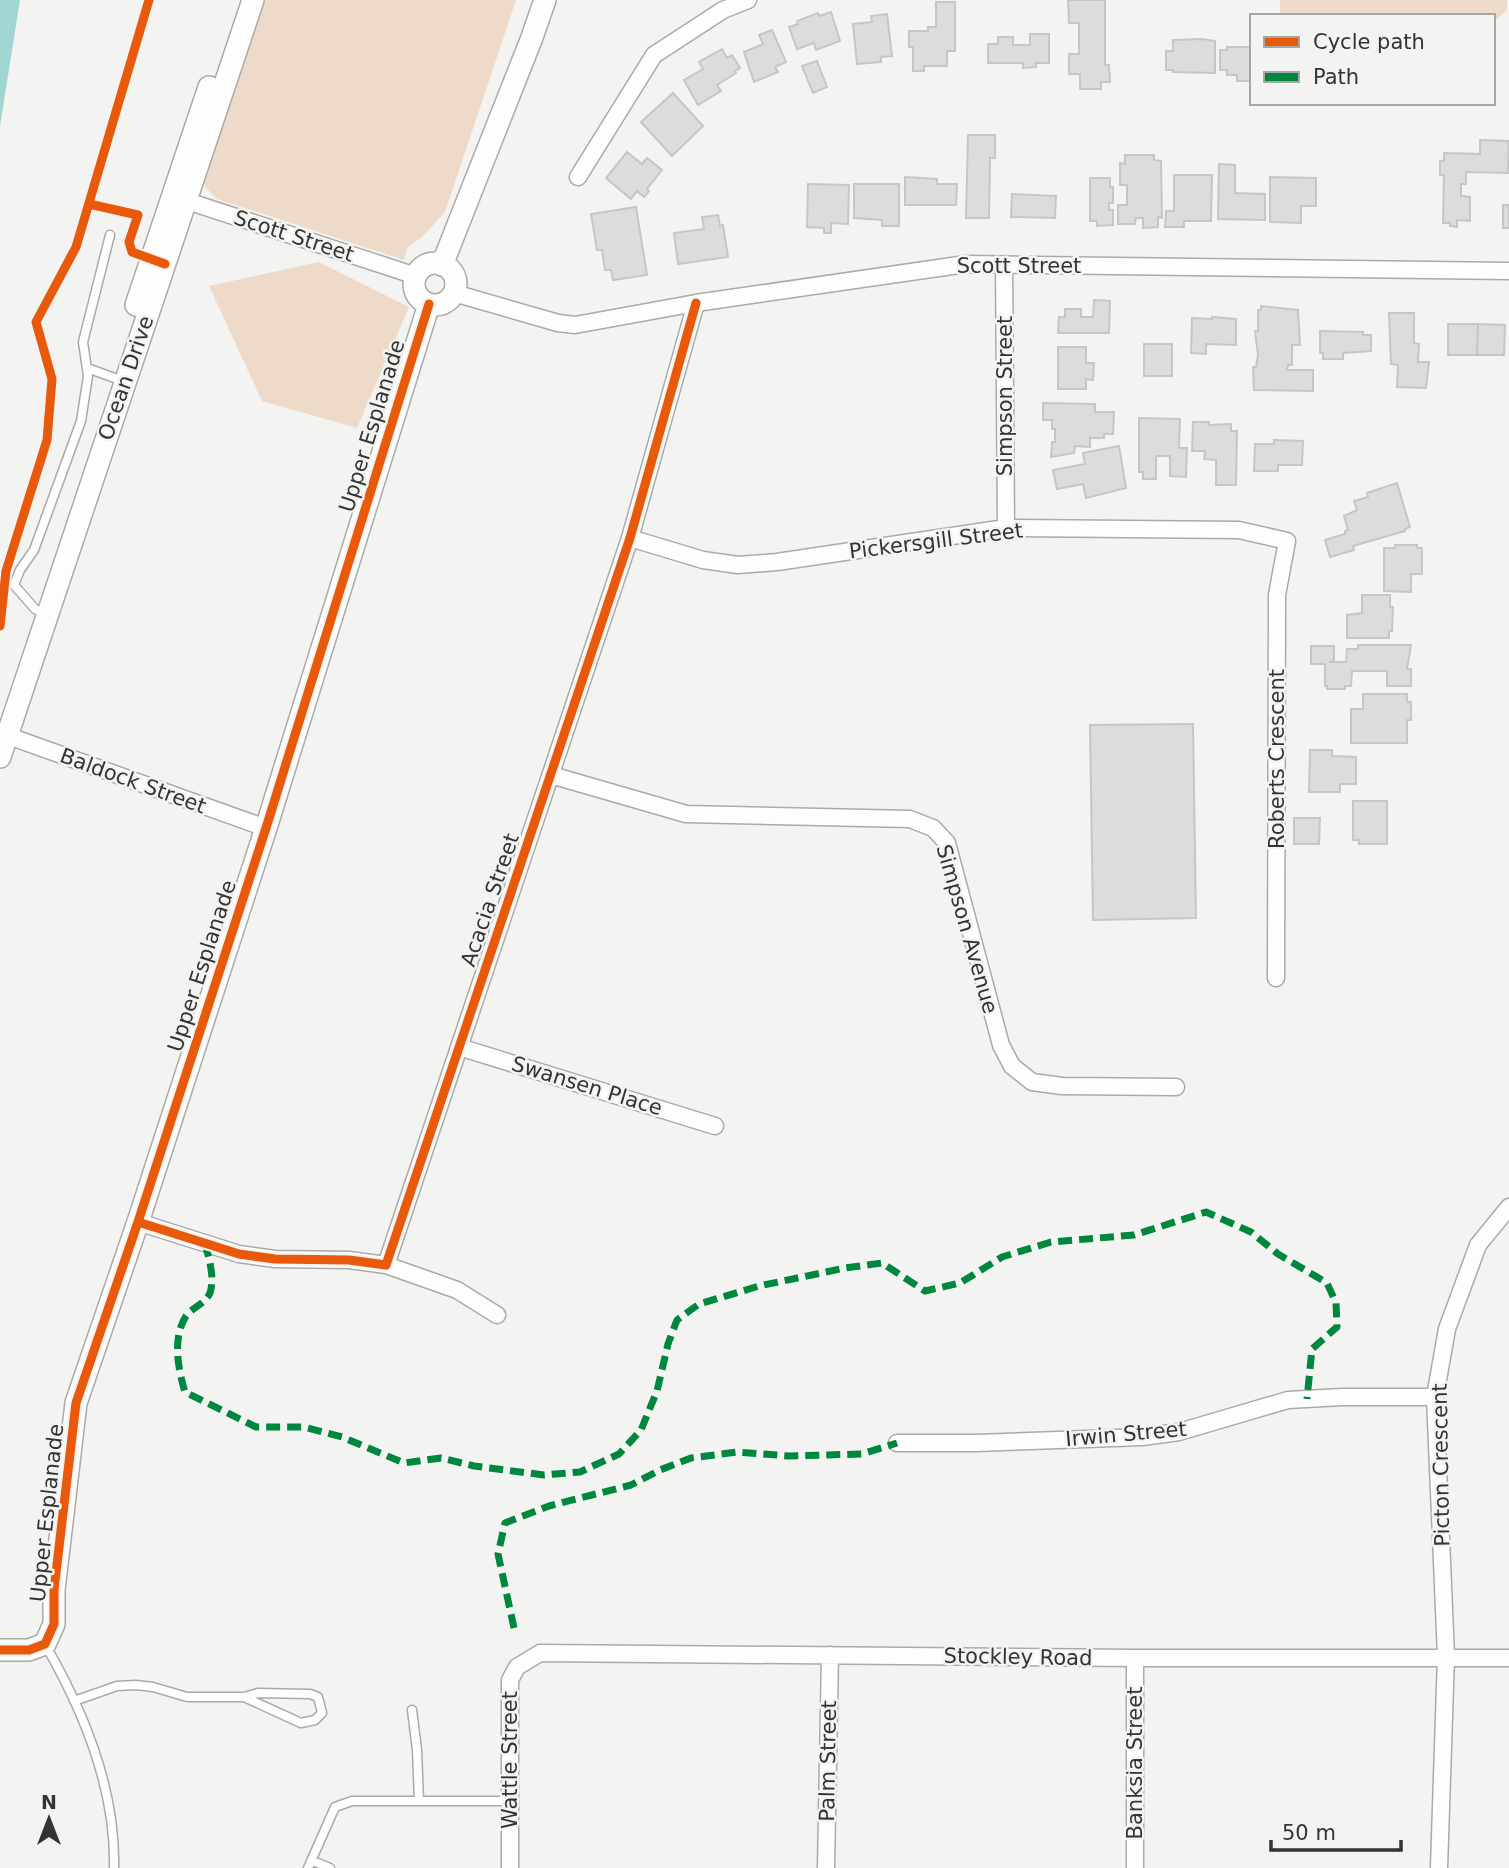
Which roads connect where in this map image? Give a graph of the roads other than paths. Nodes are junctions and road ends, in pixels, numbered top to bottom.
1 (238, 0) edge
2 (253, 0) edge
3 (545, 0) edge
4 (748, 0) edge
5 (578, 177) dead end
6 (179, 198) junction
7 (110, 235) dead end
8 (1004, 264) junction
9 (442, 265) junction
10 (1509, 271) edge
11 (416, 276) junction
12 (454, 293) junction
13 (696, 303) junction
14 (429, 304) junction
15 (86, 368) junction
16 (118, 379) junction
17 (1006, 528) junction
18 (630, 538) junction
19 (1287, 541) joint
20 (41, 612) junction
21 (0, 712) edge
22 (4, 734) edge
23 (0, 757) edge
24 (551, 775) junction
25 (266, 828) junction
26 (1276, 978) dead end
27 (459, 1047) junction
28 (1176, 1087) dead end
29 (715, 1126) dead end
30 (1509, 1207) edge
31 (138, 1222) junction
32 (386, 1265) junction
33 (497, 1315) dead end
34 (1435, 1397) junction
35 (897, 1443) dead end
36 (45, 1644) junction
37 (0, 1650) edge
38 (830, 1655) junction
39 (1446, 1656) junction
40 (528, 1658) joint
41 (1135, 1658) junction
42 (1509, 1658) edge
43 (244, 1697) junction
44 (74, 1701) junction
45 (412, 1710) dead end
46 (419, 1801) junction
47 (510, 1801) junction
48 (311, 1864) edge
49 (114, 1868) edge
50 (330, 1868) edge
51 (510, 1868) edge
52 (826, 1868) edge
53 (1135, 1868) edge
54 (1439, 1868) edge

1 - 6 street, Ocean Drive
2 - 6 street, Ocean Drive
3 - 9 street
4 - 5 street
6 - 11 street, Scott Street
6 - 16 street, Ocean Drive
7 - 15 lane
8 - 10 street, Scott Street
8 - 13 street, Scott Street
8 - 17 street, Simpson Street
9 - 11 street
9 - 12 street
11 - 14 street
12 - 13 street, Scott Street
12 - 14 street
13 - 18 street, Acacia Street
14 - 25 street, Upper Esplanade
15 - 16 lane
15 - 20 lane
16 - 20 street, Ocean Drive
17 - 18 street, Pickersgill Street
17 - 19 street, Pickersgill Street
18 - 24 street, Acacia Street
19 - 26 street, Roberts Crescent
20 - 21 street, Ocean Drive
20 - 22 street, Ocean Drive
22 - 23 street, Ocean Drive
22 - 25 street, Baldock Street
24 - 27 street, Acacia Street
24 - 28 street, Simpson Avenue
25 - 31 street, Upper Esplanade
27 - 29 street, Swansen Place
27 - 32 street, Acacia Street
30 - 34 street, Picton Crescent
31 - 32 street
31 - 36 street, Upper Esplanade
32 - 33 street
34 - 35 street, Irwin Street
34 - 39 street, Picton Crescent
36 - 37 street
36 - 44 lane
38 - 40 street, Stockley Road
38 - 41 street, Stockley Road
38 - 52 street, Palm Street
39 - 41 street, Stockley Road
39 - 42 street, Stockley Road
39 - 54 street, Picton Crescent
40 - 47 street, Wattle Street
41 - 53 street, Banksia Street
43 - 43 lane
43 - 44 lane
44 - 49 lane
45 - 46 lane
46 - 47 lane
46 - 48 lane
47 - 51 street, Wattle Street
48 - 50 lane

